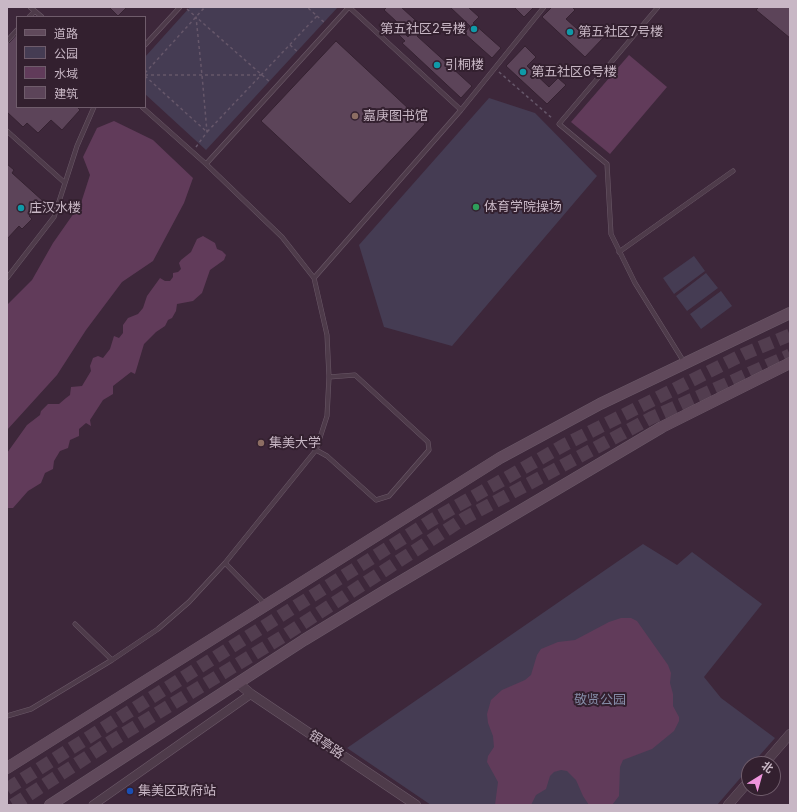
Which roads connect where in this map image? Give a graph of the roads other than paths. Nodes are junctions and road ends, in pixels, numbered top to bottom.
1 (30, 7) edge
2 (180, 7) edge
3 (349, 7) edge
4 (544, 7) edge
5 (658, 7) edge
6 (35, 11) junction
7 (30, 16) edge
8 (41, 16) edge
9 (16, 31) edge
10 (7, 41) edge
11 (146, 44) edge
12 (94, 108) edge
13 (143, 108) edge
14 (461, 110) junction
15 (7, 131) edge
16 (206, 164) junction
17 (733, 171) dead end
18 (65, 183) junction
19 (619, 252) junction
20 (7, 278) edge
21 (314, 278) junction
22 (790, 313) edge
23 (684, 363) junction
24 (790, 363) edge
25 (330, 376) junction
26 (316, 450) junction
27 (225, 563) junction
28 (266, 604) junction
29 (75, 624) dead end
30 (112, 660) junction
31 (238, 683) junction
32 (251, 694) junction
33 (7, 716) edge
34 (790, 734) edge
35 (771, 756) edge
36 (7, 768) edge
37 (741, 790) edge
38 (50, 805) edge
39 (93, 805) edge
40 (416, 805) edge
41 (728, 805) edge

1 - 6 lane
2 - 11 lane
3 - 14 lane
3 - 16 lane
4 - 14 lane
5 - 19 lane
6 - 7 lane
6 - 8 lane
9 - 10 lane
12 - 18 lane
13 - 16 lane
14 - 21 lane
15 - 18 lane
16 - 21 lane
17 - 19 lane
18 - 20 lane
19 - 23 lane
21 - 25 lane
22 - 23 main road
23 - 28 main road
24 - 31 main road
25 - 26 lane
25 - 26 lane
26 - 27 lane
27 - 28 lane
27 - 30 lane
28 - 36 main road
29 - 30 lane
30 - 33 lane
31 - 32 street, 银亭路
31 - 38 main road
32 - 39 street
32 - 40 street, 银亭路
34 - 35 street
37 - 41 street

